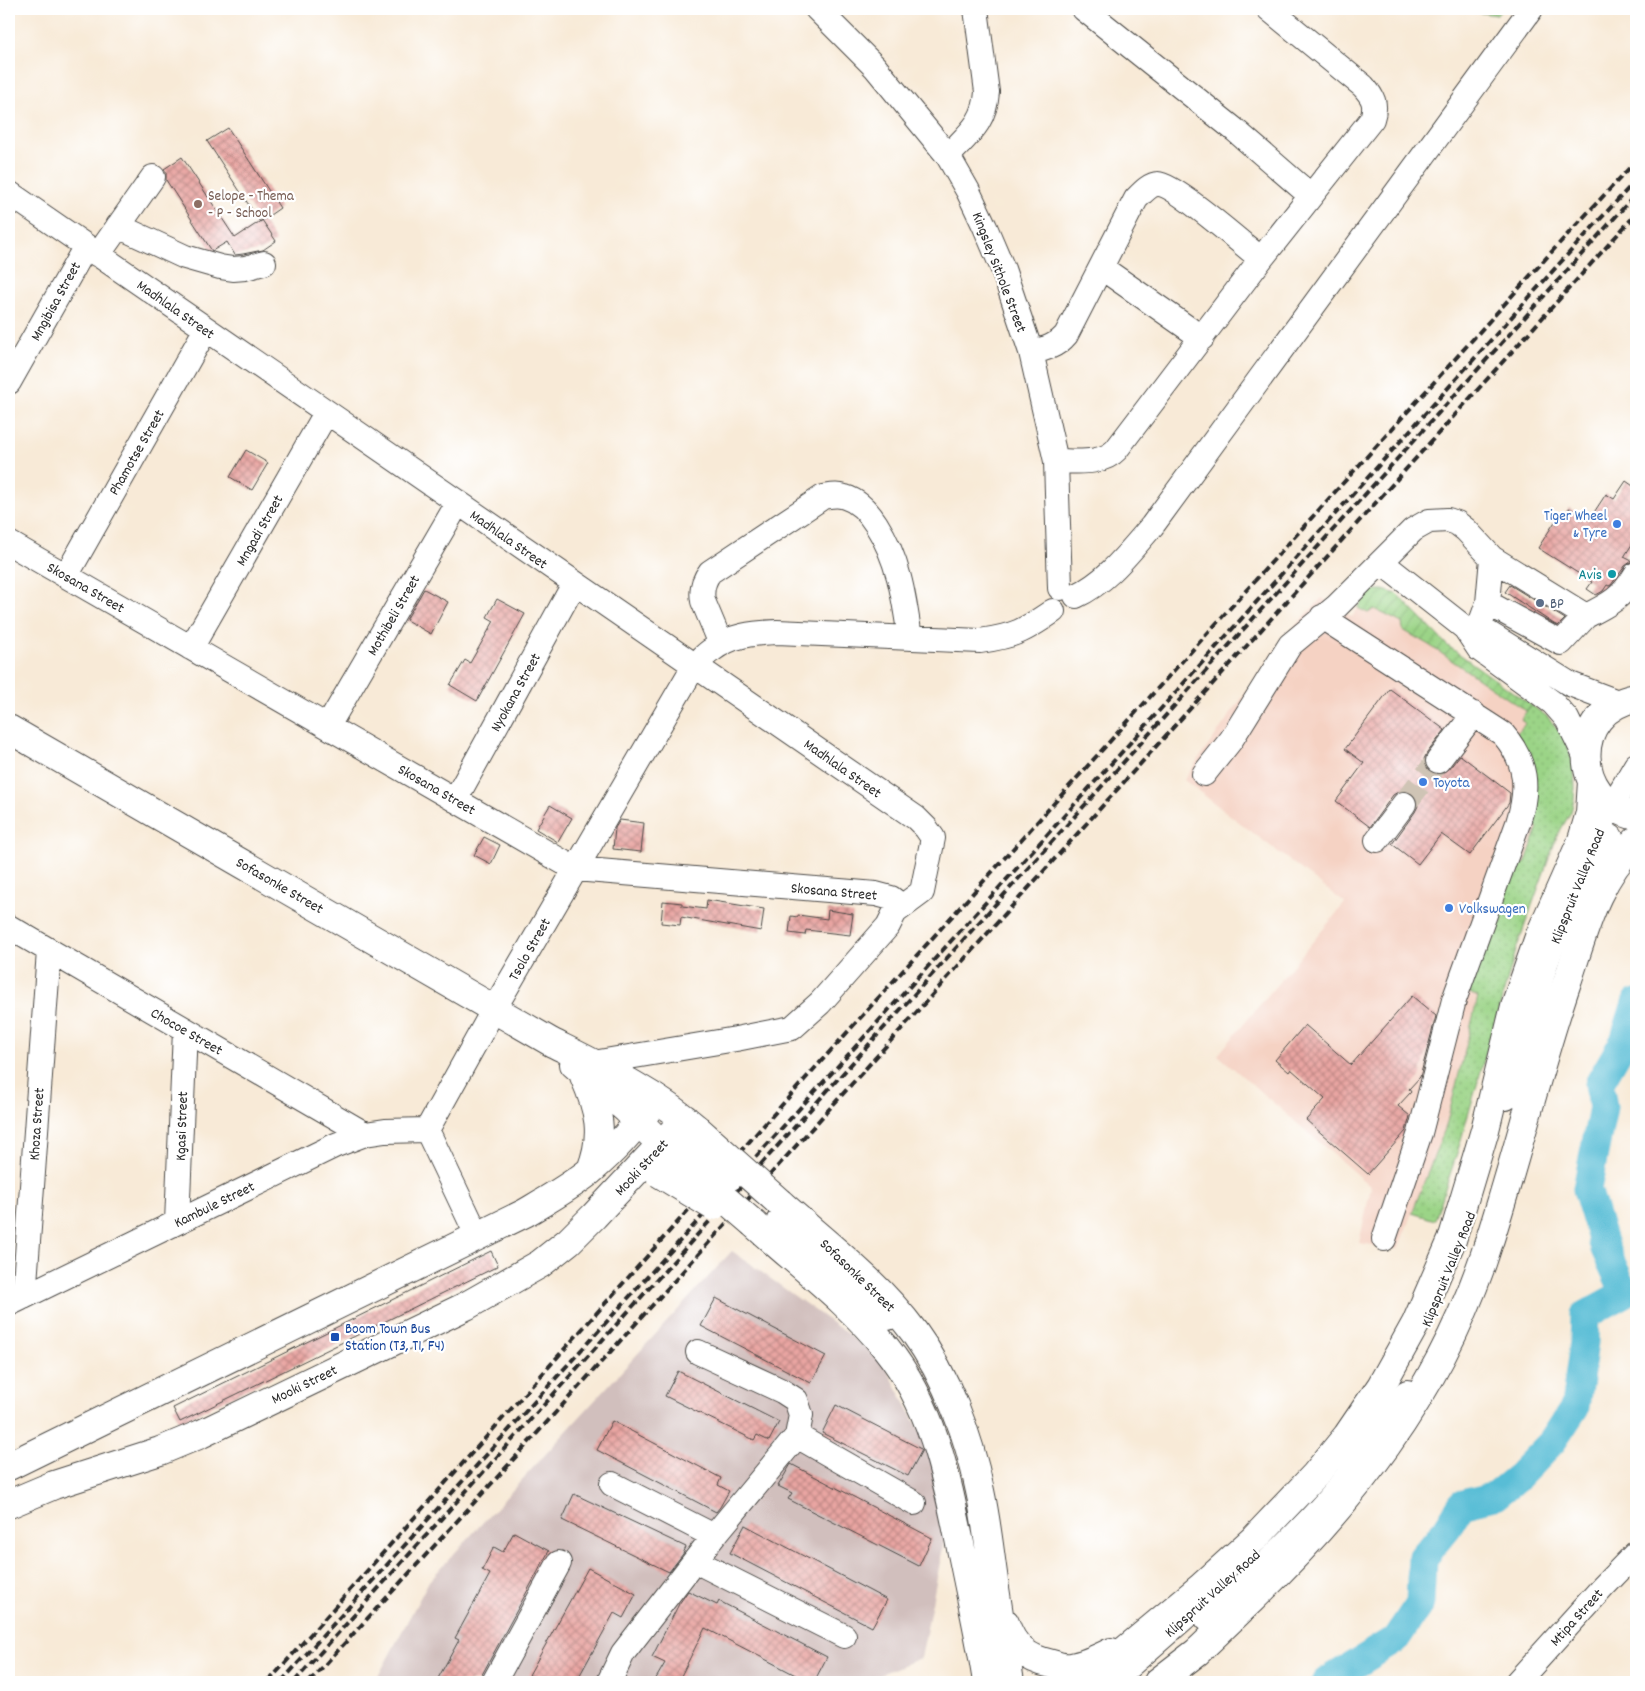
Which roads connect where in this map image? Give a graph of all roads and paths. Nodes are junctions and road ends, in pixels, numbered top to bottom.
1 (817, 9) edge
2 (976, 9) edge
3 (1084, 9) edge
4 (1269, 9) edge
5 (1531, 9) edge
6 (948, 156) junction
7 (153, 177) dead end
8 (9, 193) edge
9 (1311, 196) junction
10 (118, 226) junction
11 (92, 251) junction
12 (1261, 258) junction
13 (264, 263) dead end
14 (1102, 268) junction
15 (206, 329) junction
16 (1202, 338) junction
17 (1031, 352) junction
18 (9, 382) edge
19 (326, 413) junction
20 (1056, 462) junction
21 (458, 503) junction
22 (9, 543) edge
23 (1492, 558) junction
24 (1381, 562) junction
25 (1636, 574) edge
26 (66, 576) junction
27 (574, 584) junction
28 (1068, 592) junction
29 (1488, 604) junction
30 (1586, 616) junction
31 (1322, 617) junction
32 (1472, 633) junction
33 (910, 638) junction
34 (721, 644) junction
35 (191, 648) junction
36 (694, 666) junction
37 (1632, 699) edge
38 (1474, 714) junction
39 (328, 726) junction
40 (9, 729) edge
41 (1438, 760) tunnel mouth
42 (1636, 765) edge
43 (1589, 770) junction
44 (1204, 774) dead end
45 (455, 800) junction
46 (1404, 804) tunnel mouth
47 (1627, 806) edge
48 (1377, 840) dead end
49 (1636, 841) edge
50 (575, 869) junction
51 (895, 912) junction
52 (9, 927) edge
53 (49, 951) junction
54 (494, 1009) junction
55 (185, 1030) junction
56 (588, 1068) junction
57 (656, 1099) joint
58 (427, 1130) junction
59 (365, 1134) junction
60 (665, 1142) junction
61 (591, 1170) junction
62 (762, 1216) junction
63 (177, 1222) junction
64 (478, 1237) junction
65 (1384, 1239) dead end
66 (16, 1300) edge
67 (698, 1352) dead end
68 (797, 1436) junction
69 (9, 1466) edge
70 (9, 1479) edge
71 (612, 1484) dead end
72 (9, 1495) edge
73 (914, 1503) dead end
74 (9, 1504) edge
75 (714, 1536) junction
76 (1636, 1553) edge
77 (695, 1561) junction
78 (559, 1563) dead end
79 (997, 1600) junction
80 (1160, 1620) junction
81 (844, 1636) dead end
82 (494, 1682) edge
83 (609, 1682) edge
84 (987, 1682) edge
85 (992, 1682) edge
86 (1001, 1682) edge
87 (1010, 1682) edge
88 (1087, 1682) edge
89 (1111, 1682) edge
90 (1133, 1682) edge
91 (1158, 1682) edge
92 (1517, 1682) edge

1 - 6 street, Kingsley Sithole Street
2 - 6 street
3 - 9 street
4 - 9 street
5 - 28 street
6 - 17 street, Kingsley Sithole Street
7 - 10 street, Mngibisa Street
8 - 11 street, Madhlala Street
9 - 12 street
10 - 11 street, Mngibisa Street
10 - 13 street
11 - 15 street, Madhlala Street
11 - 18 street, Mngibisa Street
12 - 14 street
12 - 16 street
14 - 16 street
14 - 17 street
15 - 19 street, Madhlala Street
15 - 26 street, Phamotse Street
16 - 20 street
17 - 20 street, Kingsley Sithole Street
19 - 21 street, Madhlala Street
19 - 35 street, Mngadi Street
20 - 28 street, Kingsley Sithole Street
21 - 27 street, Madhlala Street
21 - 39 street, Mothibeli Street
22 - 26 street, Skosana Street
23 - 24 street
23 - 29 street
23 - 30 street
24 - 31 street
24 - 32 street
25 - 30 street
26 - 35 street, Skosana Street
27 - 36 street, Madhlala Street
27 - 45 street, Nyokana Street
28 - 33 street, Tsolo Street
29 - 30 street
29 - 32 street
31 - 38 street
31 - 44 street
32 - 37 street
32 - 43 street
33 - 34 street, Tsolo Street
33 - 34 street
34 - 36 street, Tsolo Street
35 - 39 street, Skosana Street
36 - 50 street, Tsolo Street
36 - 51 street, Madhlala Street
37 - 43 main road, Klipspruit Valley Road
38 - 41 street
38 - 65 street
39 - 45 street, Skosana Street
40 - 54 main road, Sofasonke Street
42 - 47 street, Klipspruit Valley Road
43 - 47 main road
43 - 80 main road, Klipspruit Valley Road
45 - 50 street, Skosana Street
46 - 48 street
47 - 89 street, Klipspruit Valley Road
47 - 90 street, Klipspruit Valley Road
49 - 91 main road, Klipspruit Valley Road
50 - 51 street, Skosana Street
50 - 54 street, Tsolo Street
51 - 56 street
52 - 53 street, Chocoe Street
53 - 55 street, Chocoe Street
53 - 66 street, Khoza Street
54 - 56 main road, Sofasonke Street
54 - 58 street, Tsolo Street
55 - 59 street, Chocoe Street
55 - 63 street, Kgasi Street
56 - 57 main road, Sofasonke Street
56 - 60 main road, Sofasonke Street
56 - 61 main road
57 - 60 main road, Mooki Street
58 - 59 street, Kambule Street
58 - 64 street
59 - 63 street, Kambule Street
60 - 61 main road, Mooki Street
60 - 62 main road, Sofasonke Street, bridge
60 - 70 street, Mooki Street
60 - 72 street, Mooki Street
60 - 74 main road, Mooki Street
61 - 64 main road, Mooki Street
62 - 79 main road, Sofasonke Street
62 - 84 main road, Sofasonke Street
62 - 85 street
62 - 86 street
63 - 66 street, Kambule Street
64 - 69 main road, Mooki Street
67 - 68 street
68 - 73 street
68 - 75 street
71 - 75 street
75 - 77 street
76 - 92 street, Mtipa Street
77 - 81 street
77 - 83 street
78 - 82 street
79 - 80 main road
79 - 87 main road, Sofasonke Street
80 - 88 main road, Klipspruit Valley Road

